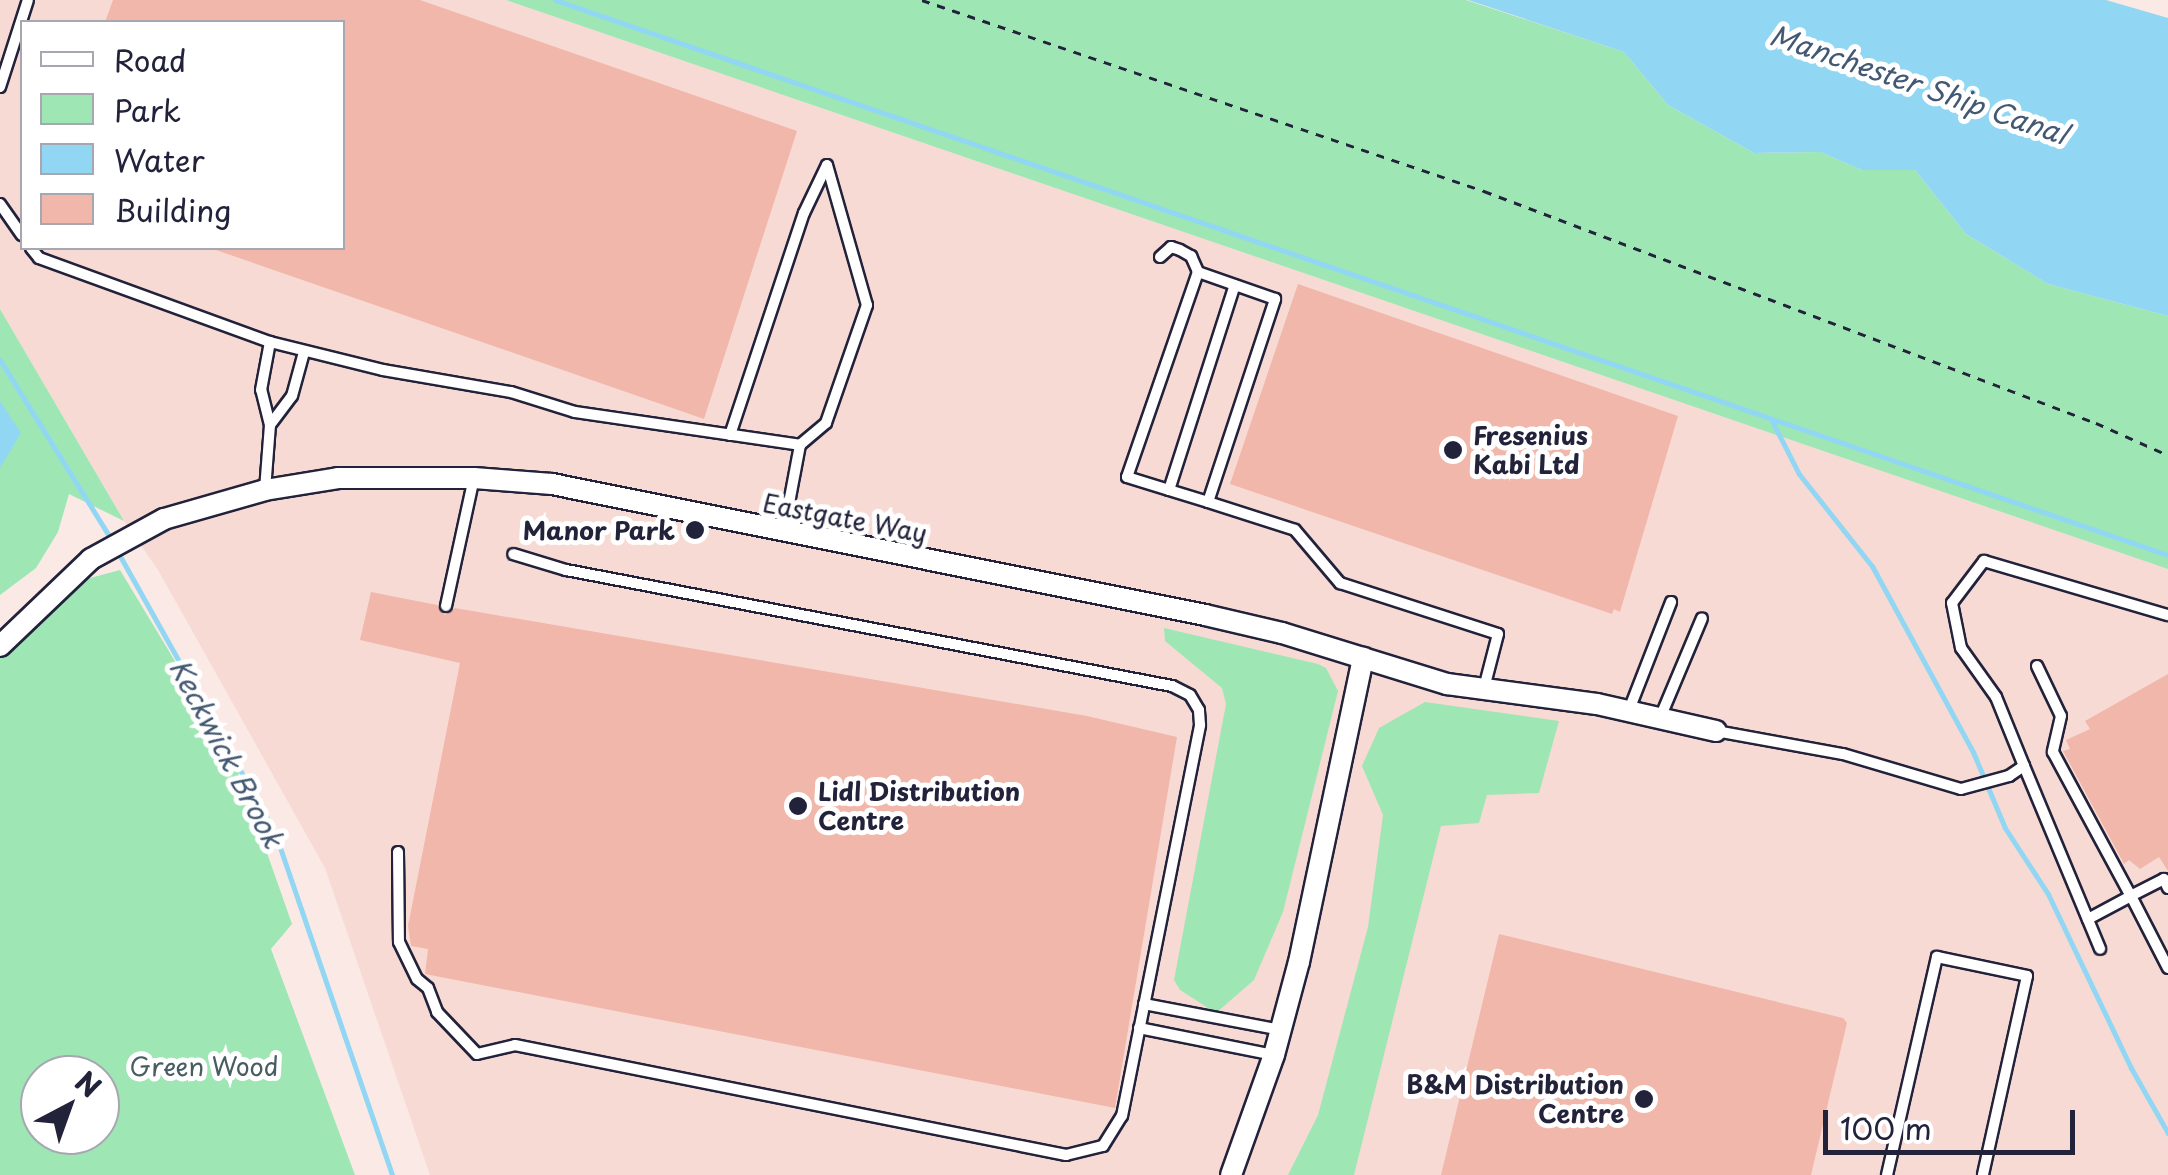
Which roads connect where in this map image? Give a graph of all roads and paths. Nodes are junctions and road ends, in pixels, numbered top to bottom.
1 (922, 0) edge
2 (20, 25) edge
3 (0, 87) edge
4 (0, 204) edge
5 (20, 232) edge
6 (32, 250) edge
7 (1160, 258) dead end
8 (1198, 272) junction
9 (1235, 285) junction
10 (270, 342) junction
11 (304, 352) junction
12 (270, 425) junction
13 (730, 435) junction
14 (800, 445) junction
15 (2168, 455) edge
16 (474, 478) junction
17 (265, 490) junction
18 (1169, 490) junction
19 (1208, 502) junction
20 (784, 531) junction
21 (513, 554) dead end
22 (1671, 602) dead end
23 (446, 606) dead end
24 (2168, 615) edge
25 (1702, 618) dead end
26 (0, 646) edge
27 (1363, 658) junction
28 (2037, 666) dead end
29 (1484, 688) junction
30 (1629, 710) junction
31 (1660, 718) junction
32 (1716, 731) joint
33 (2024, 766) junction
34 (398, 852) dead end
35 (2168, 888) edge
36 (2131, 896) junction
37 (2088, 919) junction
38 (2100, 949) dead end
39 (2168, 968) edge
40 (1144, 1004) junction
41 (1140, 1028) junction
42 (1281, 1030) junction
43 (1274, 1055) junction
44 (1231, 1175) edge
45 (1887, 1175) edge
46 (1983, 1175) edge

1 - 15 path
2 - 3 lane
4 - 5 lane
6 - 10 lane
7 - 8 lane
8 - 9 lane
8 - 18 lane
9 - 18 lane
9 - 19 lane
10 - 11 lane
10 - 12 lane
11 - 12 lane
11 - 13 lane
12 - 17 lane
13 - 14 lane
13 - 14 lane
14 - 20 lane
16 - 17 street, Eastgate Way
16 - 20 street, Eastgate Way
16 - 23 lane
17 - 26 street, Eastgate Way
18 - 19 lane
19 - 29 lane
20 - 27 street, Eastgate Way
21 - 40 lane
22 - 30 lane
24 - 33 lane
25 - 31 lane
27 - 29 street, Eastgate Way
27 - 42 street
28 - 36 lane
29 - 30 street, Eastgate Way
30 - 31 street, Eastgate Way
31 - 32 street, Eastgate Way
32 - 33 lane
33 - 37 lane
34 - 41 lane
35 - 36 lane
36 - 37 lane
36 - 39 lane
37 - 38 lane
40 - 41 lane
40 - 42 lane
41 - 43 lane
42 - 43 street
43 - 44 street
45 - 46 lane

